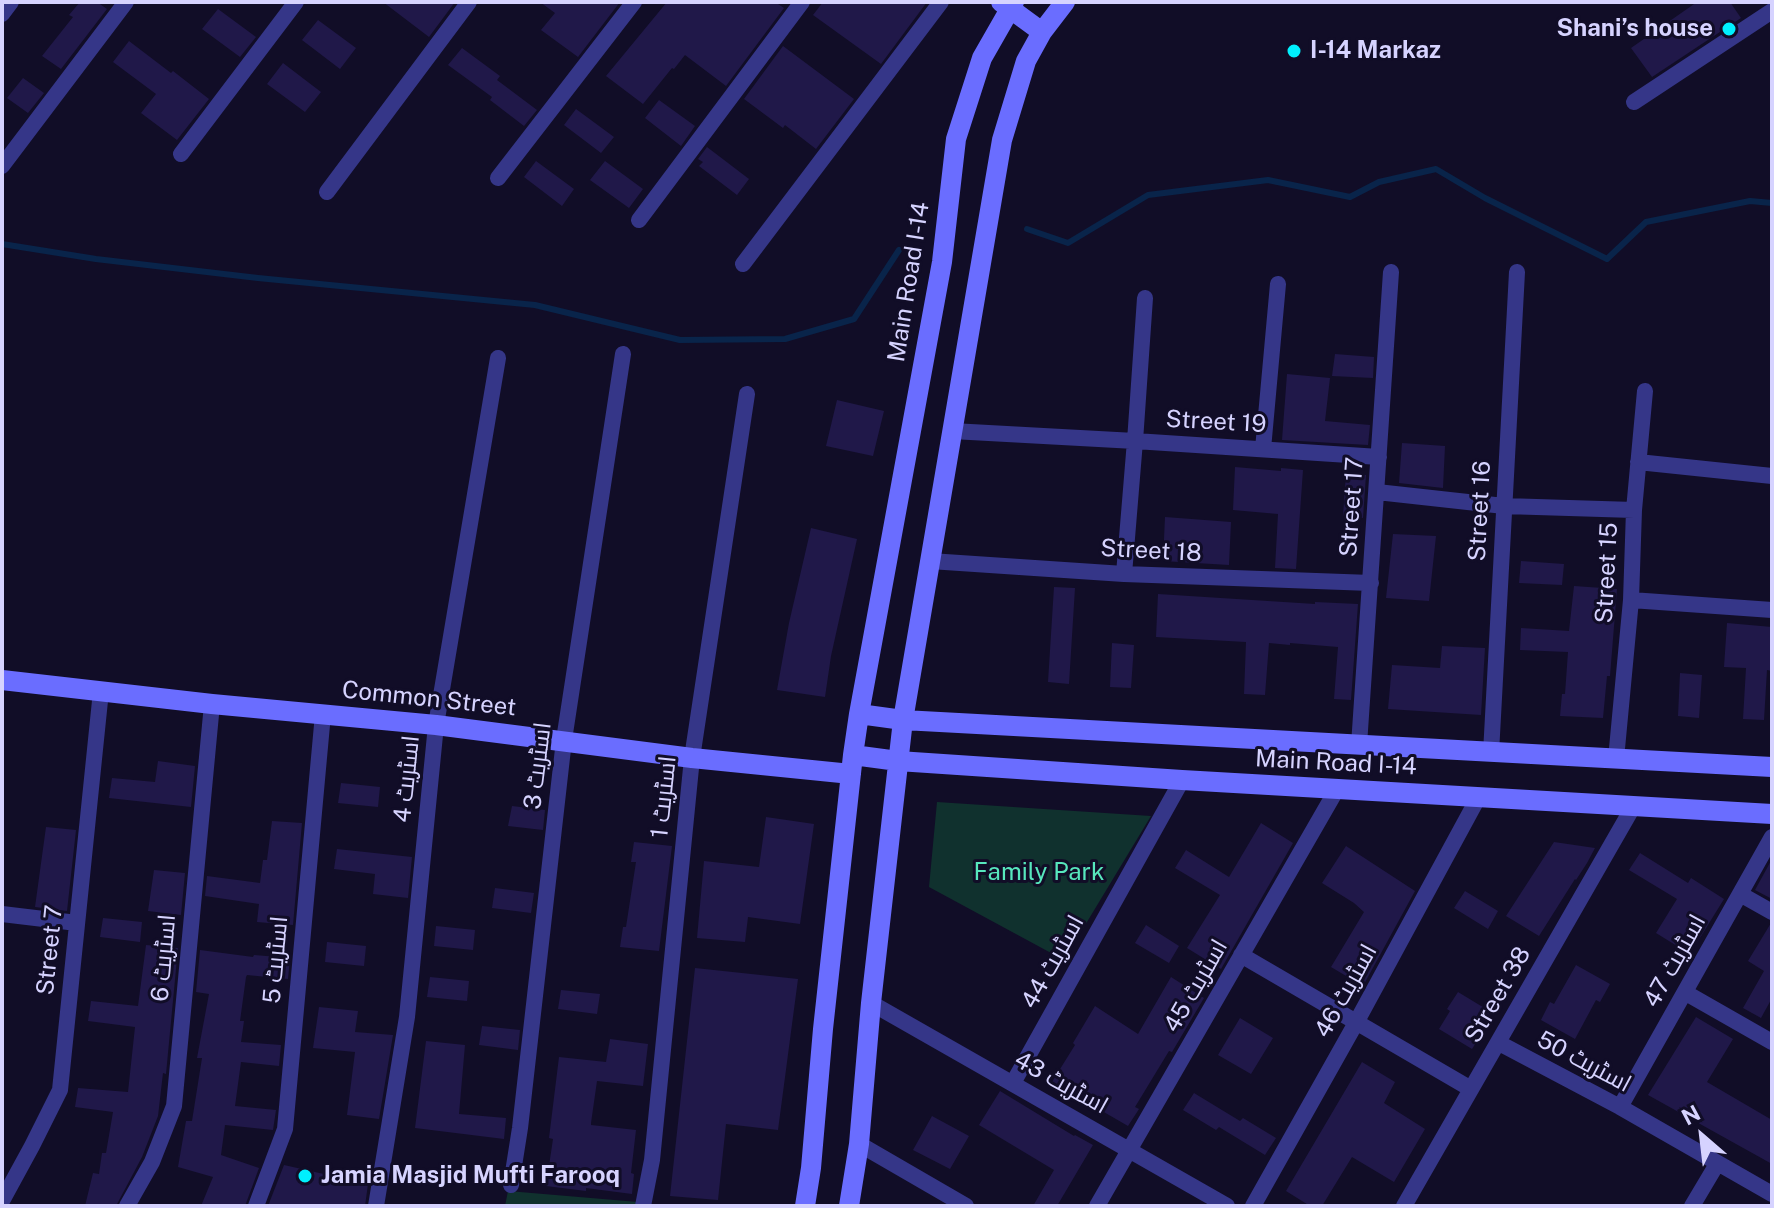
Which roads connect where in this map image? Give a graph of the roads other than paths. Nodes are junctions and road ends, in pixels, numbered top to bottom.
1 (11, 2) edge
2 (126, 2) edge
3 (296, 2) edge
4 (469, 2) edge
5 (634, 2) edge
6 (802, 2) edge
7 (941, 2) edge
8 (1064, 2) edge
9 (1008, 4) edge
10 (1772, 11) edge
11 (2, 14) edge
12 (1042, 32) junction
13 (1634, 102) dead end
14 (181, 154) dead end
15 (2, 166) edge
16 (498, 178) dead end
17 (327, 192) dead end
18 (639, 220) dead end
19 (743, 264) dead end
20 (1391, 272) dead end
21 (1517, 272) dead end
22 (1278, 284) dead end
23 (1145, 298) dead end
24 (623, 354) dead end
25 (498, 358) dead end
26 (1645, 391) dead end
27 (747, 394) dead end
28 (952, 431) junction
29 (1135, 441) junction
30 (1263, 449) junction
31 (1379, 457) junction
32 (1638, 462) junction
33 (1772, 476) edge
34 (1377, 492) junction
35 (1504, 506) junction
36 (1634, 510) junction
37 (930, 561) junction
38 (1124, 574) junction
39 (1371, 583) junction
40 (1631, 600) junction
41 (1772, 610) edge
42 (2, 680) edge
43 (101, 691) junction
44 (212, 704) junction
45 (323, 714) junction
46 (859, 714) junction
47 (903, 720) junction
48 (436, 725) junction
49 (564, 740) junction
50 (1359, 745) junction
51 (1491, 753) junction
52 (692, 758) junction
53 (1616, 759) junction
54 (898, 761) junction
55 (852, 765) junction
56 (1772, 767) edge
57 (1182, 780) junction
58 (1337, 789) junction
59 (1478, 798) junction
60 (1633, 807) junction
61 (1772, 814) edge
62 (1772, 837) edge
63 (1740, 894) junction
64 (1772, 912) edge
65 (2, 914) edge
66 (77, 923) junction
67 (1241, 955) junction
68 (1686, 993) junction
69 (871, 1003) junction
70 (1357, 1021) junction
71 (1772, 1042) edge
72 (1499, 1043) junction
73 (1013, 1083) junction
74 (1471, 1089) junction
75 (1620, 1107) junction
76 (859, 1144) junction
77 (1130, 1149) junction
78 (1717, 1164) junction
79 (511, 1185) dead end
80 (1772, 1194) edge
81 (2, 1201) edge
82 (127, 1206) edge
83 (256, 1206) edge
84 (376, 1206) edge
85 (643, 1206) edge
86 (805, 1206) edge
87 (849, 1206) edge
88 (966, 1206) edge
89 (1097, 1206) edge
90 (1227, 1206) edge
91 (1253, 1206) edge
92 (1404, 1206) edge
93 (1692, 1206) edge

1 - 11 street
2 - 15 street
3 - 14 street
4 - 17 street
5 - 16 street
6 - 18 street
7 - 19 street
8 - 12 main road
9 - 12 main road, Main Road I-14
9 - 46 main road, Main Road I-14
10 - 13 street
12 - 28 main road
20 - 31 street, Street 17
21 - 35 street, Street 16
22 - 30 street
23 - 29 street
24 - 49 street, اسٹریٹ 3
25 - 48 street, اسٹریٹ 4
26 - 32 street, Street 15
27 - 52 street, اسٹریٹ 1
28 - 29 street
28 - 37 main road
29 - 30 street, Street 19
29 - 38 street, Street 19
30 - 31 street, Street 19
31 - 34 street, Street 17
32 - 33 street
32 - 36 street, Street 15
34 - 35 street
34 - 39 street, Street 17
35 - 36 street
35 - 51 street, Street 16
36 - 40 street, Street 15
37 - 38 street, Street 18
37 - 47 main road
38 - 39 street, Street 18
39 - 50 street, Street 17
40 - 41 street
40 - 53 street, Street 15
42 - 43 main road, Common Street
43 - 44 main road, Common Street
43 - 66 street, Street 7
44 - 45 main road, Common Street
44 - 82 street, اسٹریٹ 6
45 - 48 main road, Common Street
45 - 83 street, اسٹریٹ 5
46 - 47 main road, Main Road I-14
46 - 55 main road, Main Road I-14
47 - 50 main road, Main Road I-14
47 - 54 main road
48 - 49 main road, Common Street
48 - 84 street, اسٹریٹ 4
49 - 52 main road, Common Street
49 - 79 street, اسٹریٹ 3
50 - 51 main road, Main Road I-14
51 - 53 main road, Main Road I-14
52 - 55 main road, Common Street
52 - 85 street, اسٹریٹ 1
53 - 56 main road, Main Road I-14
54 - 55 main road, Main Road I-14
54 - 57 main road, Main Road I-14
54 - 69 main road
55 - 86 main road, Main Road I-14
57 - 58 main road, Main Road I-14
57 - 73 street, اسٹریٹ 44
58 - 59 main road, Main Road I-14
58 - 67 street, اسٹریٹ 45
59 - 60 main road, Main Road I-14
59 - 70 street, اسٹریٹ 46
60 - 61 main road, Main Road I-14
60 - 72 street, Street 38
62 - 63 street, اسٹریٹ 47
63 - 64 street
63 - 68 street, اسٹریٹ 47
65 - 66 street
66 - 81 street, Street 7
67 - 70 street
67 - 77 street, اسٹریٹ 45
68 - 71 street
68 - 75 street, اسٹریٹ 47
69 - 73 street, اسٹریٹ 43
69 - 76 main road
70 - 74 street
70 - 91 street, اسٹریٹ 46
72 - 74 street, Street 38
72 - 75 street, اسٹریٹ 50
73 - 77 street, اسٹریٹ 43
74 - 92 street, Street 38
75 - 78 street, اسٹریٹ 50
76 - 87 main road
76 - 88 street
77 - 89 street, اسٹریٹ 45
77 - 90 street, اسٹریٹ 43
78 - 80 street, اسٹریٹ 50
78 - 93 street

